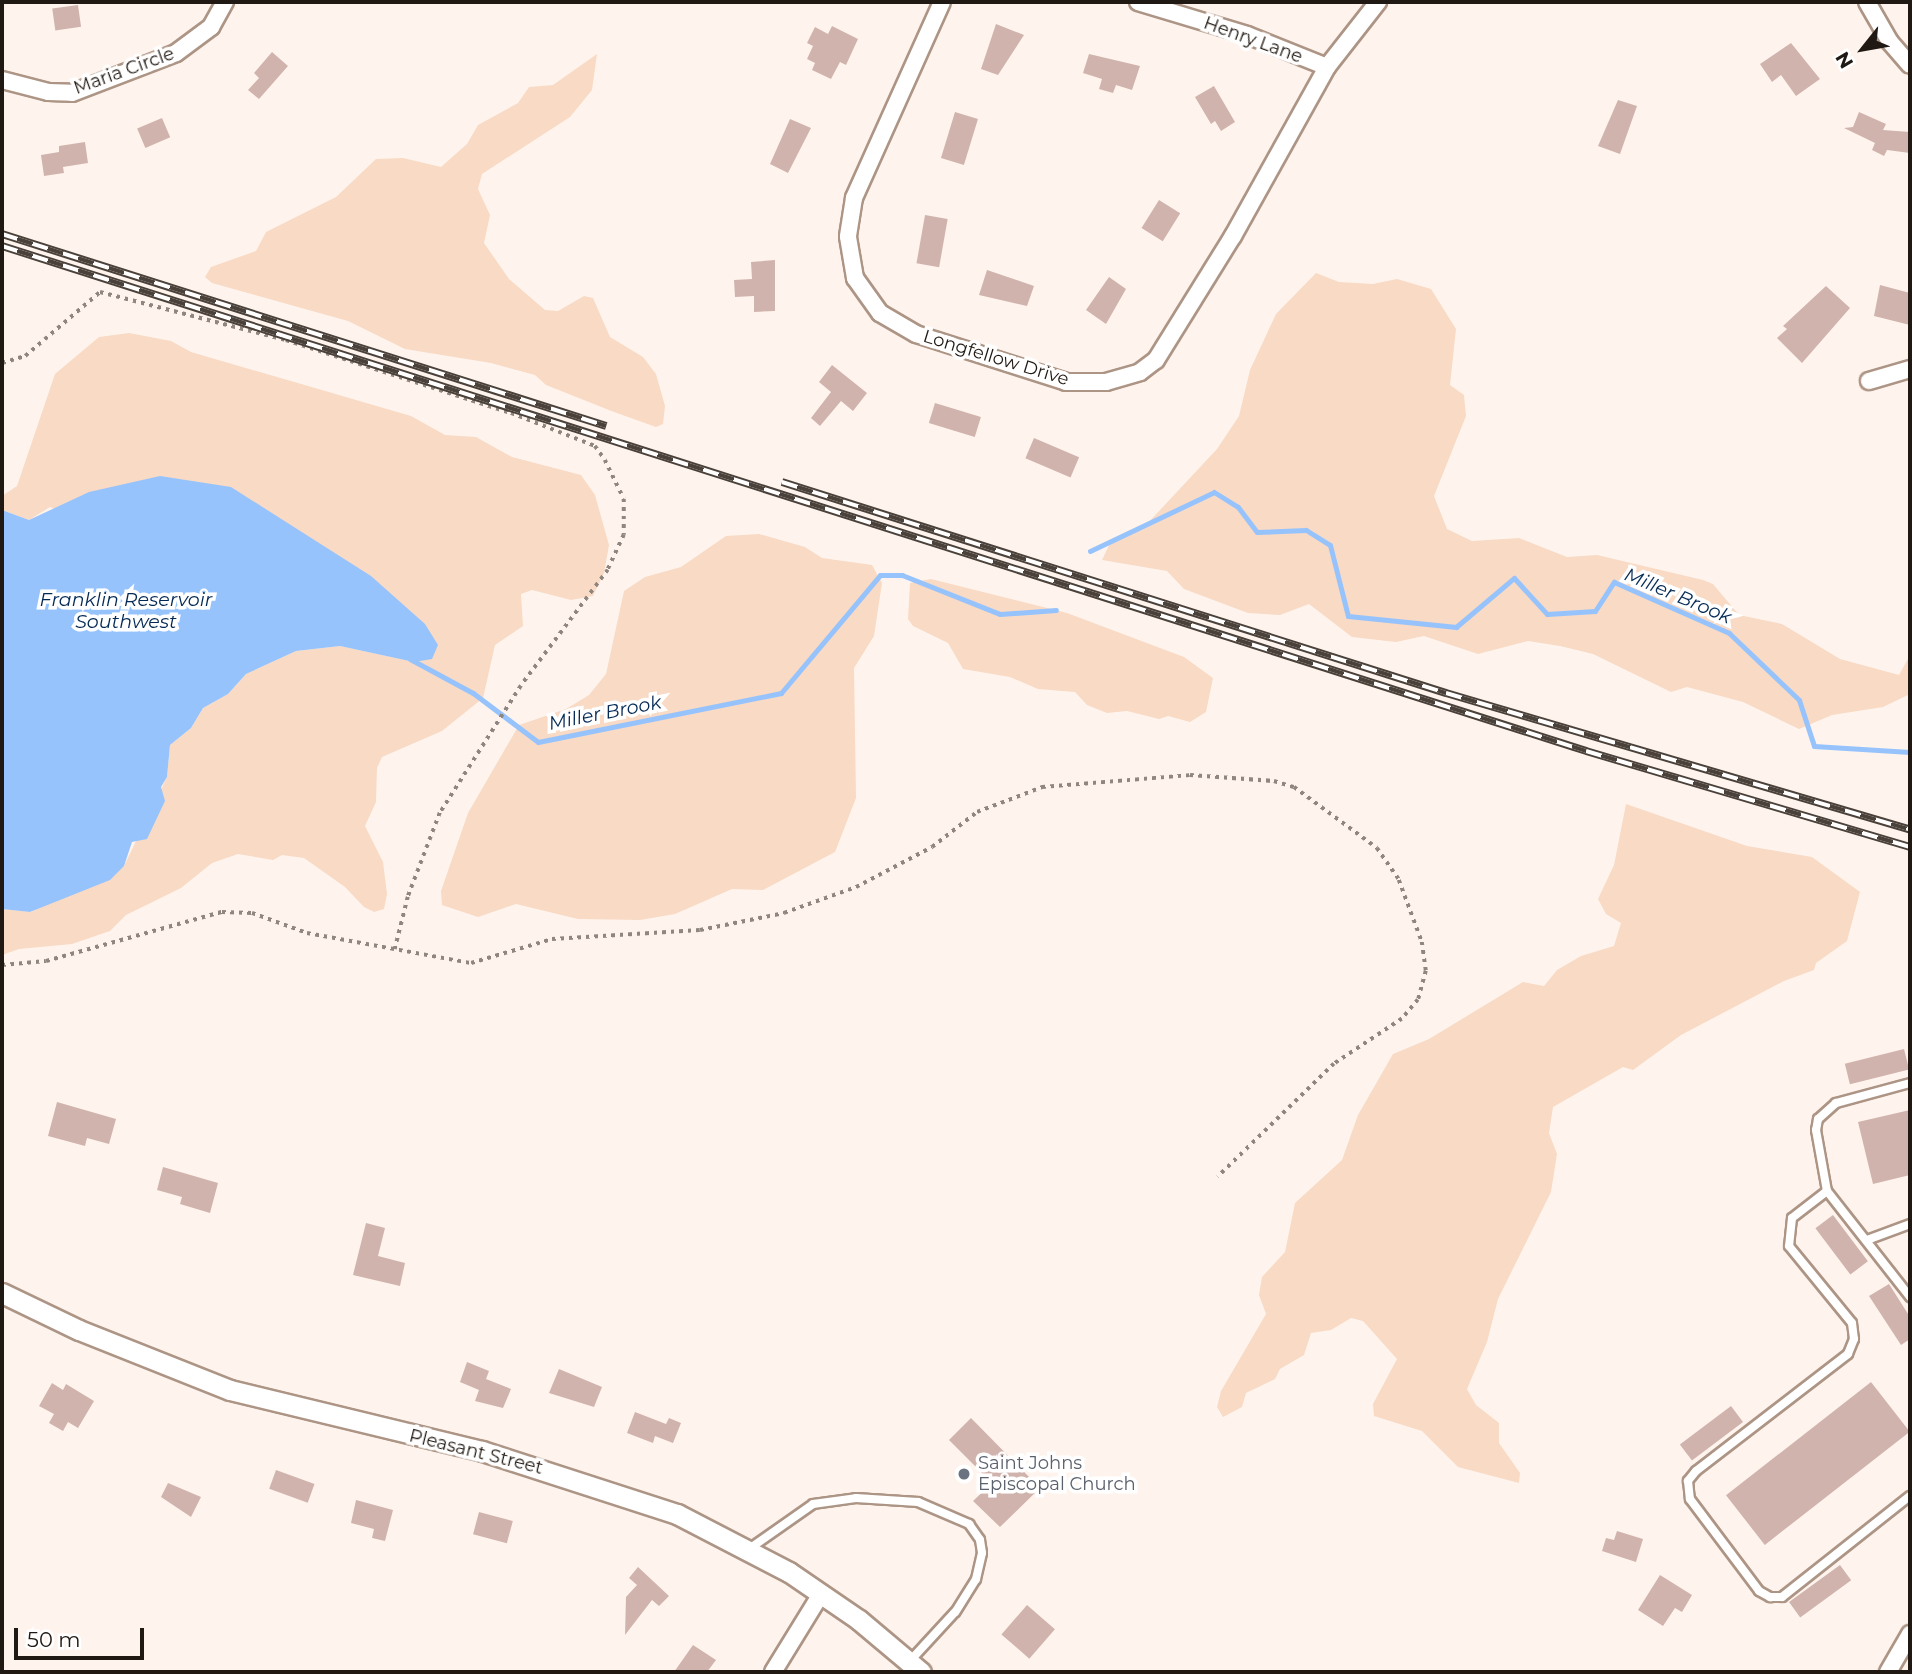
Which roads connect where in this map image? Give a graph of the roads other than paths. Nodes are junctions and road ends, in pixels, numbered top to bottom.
1 (225, 2) edge
2 (942, 2) edge
3 (1138, 2) edge
4 (1378, 2) edge
5 (1867, 2) edge
6 (1910, 65) edge
7 (1327, 67) junction
8 (2, 80) edge
9 (1910, 369) edge
10 (1869, 381) dead end
11 (1910, 1083) edge
12 (1827, 1191) junction
13 (1910, 1224) edge
14 (1867, 1240) junction
15 (2, 1293) edge
16 (1910, 1297) edge
17 (1910, 1496) edge
18 (747, 1550) junction
19 (821, 1594) junction
20 (1910, 1634) edge
21 (915, 1667) edge
22 (773, 1672) edge
23 (1888, 1672) edge

1 - 8 street, Maria Circle
2 - 7 street, Longfellow Drive
3 - 7 street, Henry Lane
4 - 7 street, Longfellow Drive
5 - 6 street
9 - 10 street
11 - 12 lane
12 - 14 lane
12 - 17 lane
13 - 14 lane
14 - 16 lane
15 - 18 street, Pleasant Street
18 - 19 street, Pleasant Street
18 - 21 lane
19 - 21 street, Pleasant Street
19 - 22 street
20 - 23 street

